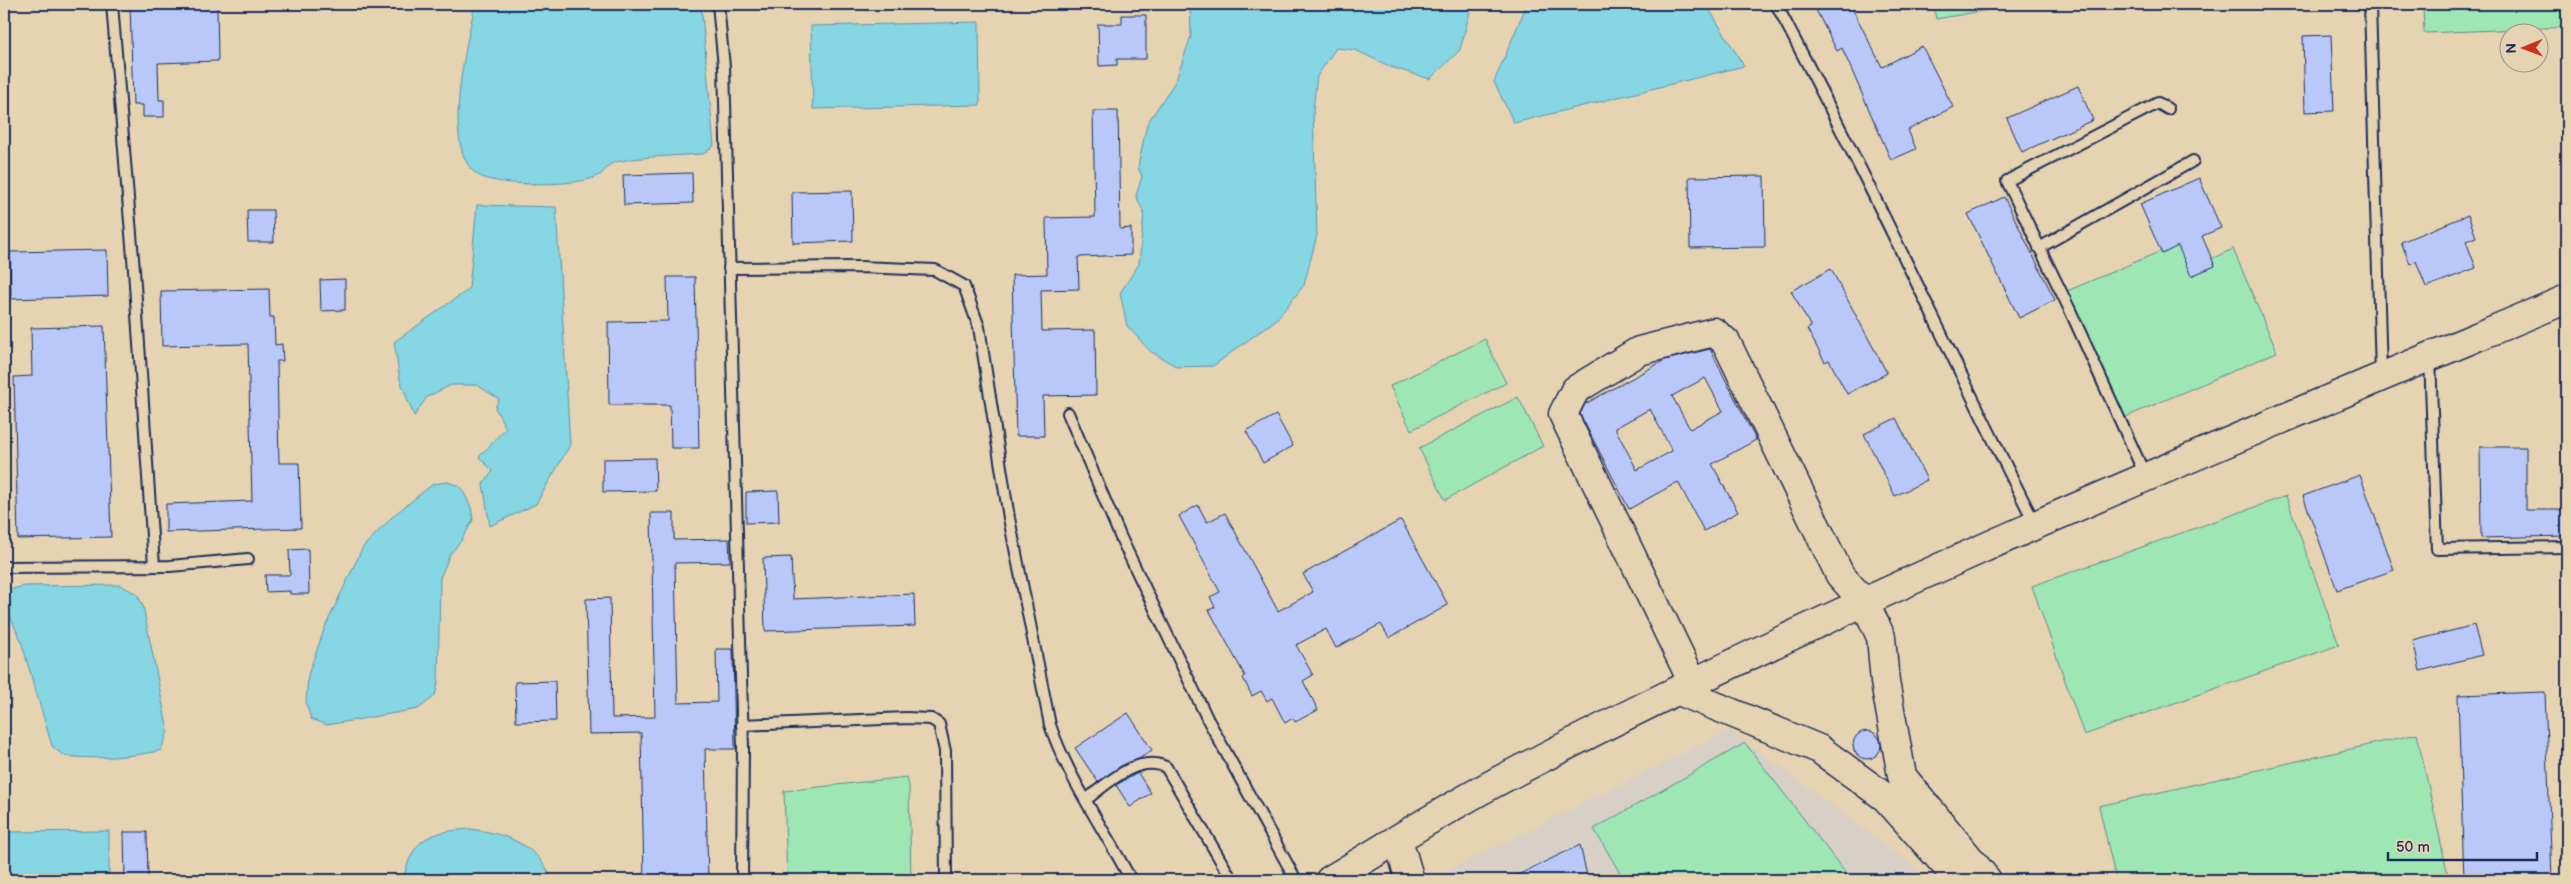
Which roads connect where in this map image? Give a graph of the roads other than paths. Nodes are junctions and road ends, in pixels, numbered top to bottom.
1 (112, 4) edge
2 (718, 4) edge
3 (1776, 4) edge
4 (2370, 4) edge
5 (2168, 109) dead end
6 (2193, 162) dead end
7 (2039, 248) junction
8 (729, 268) junction
9 (2567, 299) edge
10 (2430, 357) junction
11 (2381, 378) junction
12 (1068, 413) dead end
13 (2145, 476) junction
14 (2036, 525) junction
15 (2567, 547) edge
16 (248, 560) dead end
17 (154, 566) junction
18 (4, 567) edge
19 (1865, 603) junction
20 (1686, 687) junction
21 (742, 725) junction
22 (1087, 799) junction
23 (1398, 840) junction
24 (742, 880) edge
25 (946, 880) edge
26 (1131, 880) edge
27 (1232, 880) edge
28 (1296, 880) edge
29 (1330, 880) edge
30 (1410, 880) edge
31 (1959, 880) edge
32 (1987, 880) edge

1 - 17 lane
2 - 8 lane
3 - 14 lane
4 - 11 lane
5 - 7 lane
6 - 7 lane
7 - 13 lane
8 - 21 lane
8 - 22 lane
9 - 10 street
10 - 11 street
10 - 15 lane
11 - 13 street
12 - 28 lane
13 - 14 street
14 - 19 street
16 - 17 lane
17 - 18 lane
19 - 20 street
19 - 20 street
19 - 32 street
20 - 23 street
20 - 31 street
21 - 24 lane
21 - 25 lane
22 - 26 lane
22 - 27 lane
23 - 29 street
23 - 30 street

